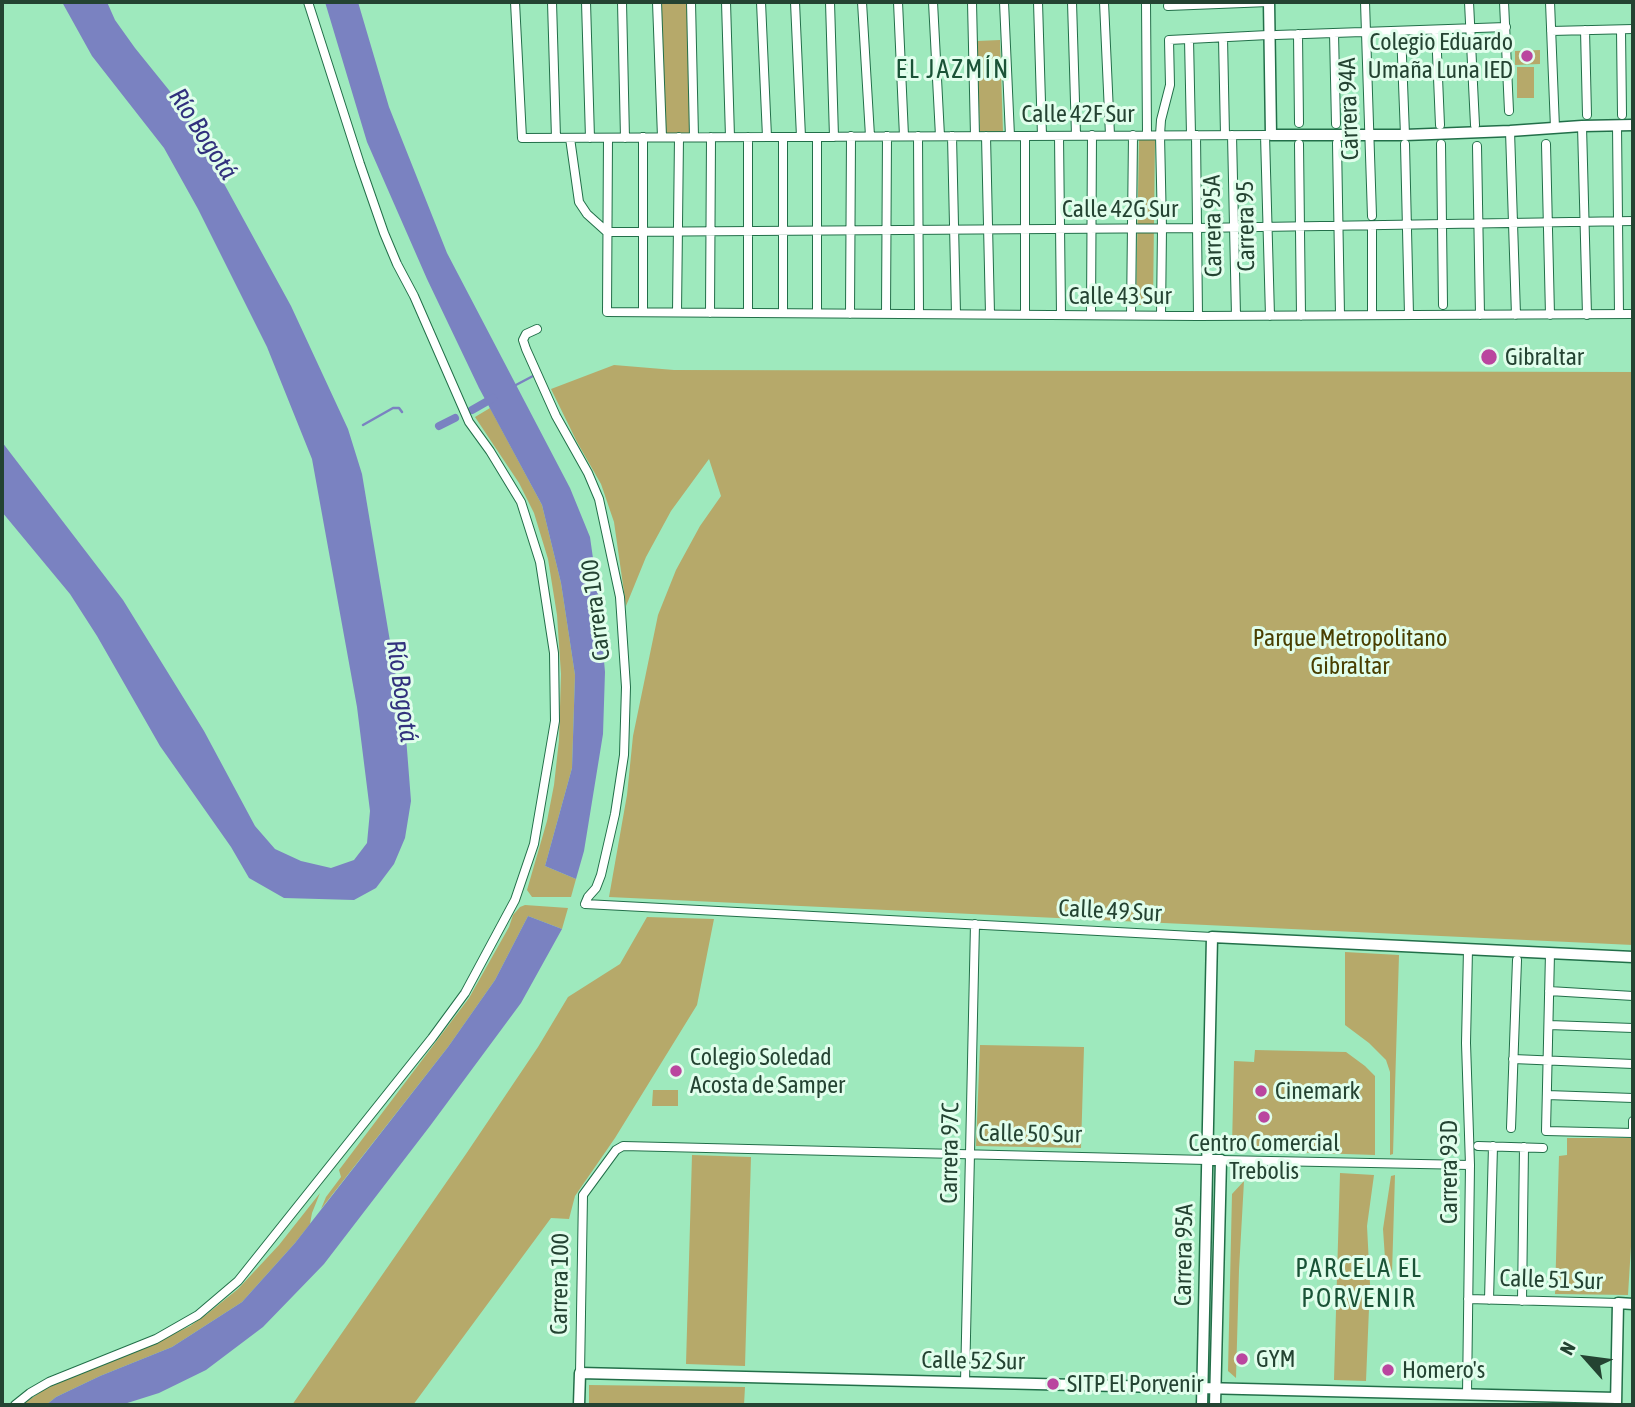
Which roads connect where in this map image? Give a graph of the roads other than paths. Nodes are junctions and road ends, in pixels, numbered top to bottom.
1 (308, 2) edge
2 (515, 2) edge
3 (552, 2) edge
4 (586, 2) edge
5 (622, 2) edge
6 (657, 2) edge
7 (691, 2) edge
8 (726, 2) edge
9 (761, 2) edge
10 (795, 2) edge
11 (830, 2) edge
12 (862, 2) edge
13 (898, 2) edge
14 (933, 2) edge
15 (972, 2) edge
16 (1004, 2) edge
17 (1038, 2) edge
18 (1072, 2) edge
19 (1104, 2) edge
20 (1146, 2) edge
21 (1269, 2) edge
22 (1365, 2) edge
23 (1469, 2) edge
24 (1504, 2) edge
25 (1549, 2) edge
26 (1168, 6) dead end
27 (1506, 27) junction
28 (1470, 28) junction
29 (1633, 29) edge
30 (1436, 30) junction
31 (1585, 30) junction
32 (1620, 30) junction
33 (1401, 31) junction
34 (1551, 31) junction
35 (1366, 32) junction
36 (1334, 33) junction
37 (1298, 34) junction
38 (1272, 35) junction
39 (1223, 38) junction
40 (1189, 39) junction
41 (1509, 111) dead end
42 (1587, 115) dead end
43 (1620, 120) junction
44 (1299, 123) dead end
45 (1336, 124) dead end
46 (1440, 125) dead end
47 (1475, 125) dead end
48 (1633, 125) edge
49 (1582, 126) junction
50 (1555, 128) junction
51 (1510, 131) junction
52 (1059, 135) junction
53 (1076, 135) junction
54 (1092, 135) junction
55 (1110, 135) junction
56 (1133, 135) junction
57 (1147, 135) junction
58 (1160, 135) junction
59 (1194, 135) junction
60 (1228, 135) junction
61 (1268, 135) junction
62 (1369, 135) junction
63 (817, 136) junction
64 (851, 136) junction
65 (870, 136) junction
66 (887, 136) junction
67 (904, 136) junction
68 (918, 136) junction
69 (940, 136) junction
70 (952, 136) junction
71 (975, 136) junction
72 (986, 136) junction
73 (1010, 136) junction
74 (1025, 136) junction
75 (1042, 136) junction
76 (662, 137) junction
77 (679, 137) junction
78 (694, 137) junction
79 (711, 137) junction
80 (730, 137) junction
81 (748, 137) junction
82 (766, 137) junction
83 (783, 137) junction
84 (801, 137) junction
85 (834, 137) junction
86 (556, 138) junction
87 (570, 138) junction
88 (590, 138) junction
89 (608, 138) junction
90 (625, 138) junction
91 (643, 138) junction
92 (1405, 140) junction
93 (1337, 143) dead end
94 (1299, 144) dead end
95 (1441, 144) dead end
96 (1546, 144) dead end
97 (1477, 146) dead end
98 (1372, 216) dead end
99 (1618, 221) junction
100 (1633, 221) edge
101 (1513, 222) junction
102 (1547, 222) junction
103 (1584, 222) junction
104 (1478, 224) junction
105 (1406, 225) junction
106 (1441, 225) junction
107 (1268, 226) junction
108 (1300, 226) junction
109 (1338, 226) junction
110 (1371, 226) junction
111 (1234, 227) junction
112 (1092, 228) junction
113 (1162, 228) junction
114 (1197, 228) junction
115 (817, 229) junction
116 (850, 229) junction
117 (886, 229) junction
118 (919, 229) junction
119 (954, 229) junction
120 (988, 229) junction
121 (1025, 229) junction
122 (1060, 229) junction
123 (1132, 229) junction
124 (678, 230) junction
125 (711, 230) junction
126 (748, 230) junction
127 (783, 230) junction
128 (643, 231) junction
129 (607, 232) junction
130 (1443, 305) dead end
131 (643, 312) junction
132 (677, 312) junction
133 (710, 313) junction
134 (748, 313) junction
135 (783, 313) junction
136 (817, 313) junction
137 (850, 314) junction
138 (886, 314) junction
139 (919, 314) junction
140 (956, 314) junction
141 (989, 314) junction
142 (1619, 314) junction
143 (1633, 314) edge
144 (1025, 315) junction
145 (1061, 315) junction
146 (1091, 315) junction
147 (1131, 315) junction
148 (1161, 315) junction
149 (1340, 315) junction
150 (1372, 315) junction
151 (1480, 315) junction
152 (1516, 315) junction
153 (1550, 315) junction
154 (1587, 315) junction
155 (1198, 316) junction
156 (1236, 316) junction
157 (1270, 316) junction
158 (1301, 316) junction
159 (1409, 316) junction
160 (537, 329) dead end
161 (585, 904) joint
162 (975, 924) junction
163 (1212, 937) junction
164 (1468, 949) junction
165 (1550, 953) junction
166 (1633, 957) edge
167 (1517, 960) dead end
168 (1549, 991) junction
169 (1633, 996) edge
170 (1549, 1025) junction
171 (1633, 1028) edge
172 (1513, 1059) junction
173 (1548, 1060) junction
174 (1633, 1064) edge
175 (1547, 1095) junction
176 (1633, 1098) edge
177 (1633, 1121) edge
178 (1511, 1128) dead end
179 (1633, 1133) edge
180 (1478, 1146) dead end
181 (1493, 1146) junction
182 (1524, 1147) junction
183 (1543, 1148) dead end
184 (969, 1153) junction
185 (1207, 1160) junction
186 (1221, 1160) junction
187 (1469, 1165) junction
188 (601, 1170) joint
189 (1468, 1299) junction
190 (1489, 1300) junction
191 (1522, 1301) junction
192 (1618, 1303) junction
193 (1633, 1304) edge
194 (580, 1373) junction
195 (965, 1382) junction
196 (1202, 1388) junction
197 (1215, 1388) junction
198 (1467, 1394) junction
199 (1616, 1401) edge
200 (15, 1405) edge
201 (579, 1405) edge
202 (1202, 1405) edge
203 (1215, 1405) edge

1 - 200 street
2 - 86 street, Calle 42F Sur
3 - 86 street
4 - 88 street
5 - 90 street
6 - 76 street
7 - 78 street
8 - 80 street
9 - 82 street
10 - 84 street
11 - 85 street
12 - 65 street
13 - 67 street
14 - 69 street
15 - 71 street
16 - 73 street
17 - 75 street
18 - 53 street
19 - 55 street
20 - 57 street
21 - 26 street
21 - 38 street, Carrera 95
22 - 35 street, Carrera 94A
23 - 28 street
24 - 27 street
25 - 34 street
27 - 28 street
27 - 41 street
28 - 30 street
28 - 47 street
29 - 32 street
30 - 33 street
30 - 46 street
31 - 32 street
31 - 34 street
31 - 42 street
32 - 43 street
33 - 35 street
33 - 92 street
34 - 50 street
35 - 36 street
35 - 62 street, Carrera 94A
36 - 37 street
36 - 45 street
37 - 38 street
37 - 44 street
38 - 39 street
38 - 61 street, Carrera 95
39 - 40 street
39 - 60 street, Carrera 95A
40 - 58 street
40 - 59 street
43 - 48 street, Calle 42F Sur
43 - 49 street, Calle 42F Sur
43 - 99 street
49 - 50 street, Calle 42F Sur
49 - 103 street
50 - 51 street, Calle 42F Sur
51 - 92 street, Calle 42F Sur
51 - 101 street
52 - 53 street, Calle 42F Sur
52 - 75 street, Calle 42F Sur
52 - 122 street
53 - 54 street, Calle 42F Sur
54 - 55 street, Calle 42F Sur
54 - 112 street
55 - 56 street, Calle 42F Sur
56 - 57 street, Calle 42F Sur
56 - 123 street
57 - 58 street, Calle 42F Sur
58 - 59 street, Calle 42F Sur
58 - 113 street
59 - 60 street, Calle 42F Sur
59 - 114 street
60 - 61 street, Calle 42F Sur
60 - 111 street, Carrera 95A
61 - 62 street, Calle 42F Sur
61 - 107 street, Carrera 95
62 - 92 street, Calle 42F Sur
62 - 98 street, Carrera 94A
63 - 84 street, Calle 42F Sur
63 - 85 street, Calle 42F Sur
63 - 115 street
64 - 65 street, Calle 42F Sur
64 - 85 street, Calle 42F Sur
64 - 116 street
65 - 66 street, Calle 42F Sur
66 - 67 street, Calle 42F Sur
66 - 117 street
67 - 68 street, Calle 42F Sur
68 - 69 street, Calle 42F Sur
68 - 118 street
69 - 70 street, Calle 42F Sur
70 - 71 street, Calle 42F Sur
70 - 119 street
71 - 72 street, Calle 42F Sur
72 - 73 street, Calle 42F Sur
72 - 120 street
73 - 74 street, Calle 42F Sur
74 - 75 street, Calle 42F Sur
74 - 121 street
76 - 77 street, Calle 42F Sur
76 - 91 street, Calle 42F Sur
77 - 78 street, Calle 42F Sur
77 - 124 street
78 - 79 street, Calle 42F Sur
79 - 80 street, Calle 42F Sur
79 - 125 street
80 - 81 street, Calle 42F Sur
81 - 82 street, Calle 42F Sur
81 - 126 street
82 - 83 street, Calle 42F Sur
83 - 84 street, Calle 42F Sur
83 - 127 street
86 - 87 street, Calle 42F Sur
87 - 88 street, Calle 42F Sur
87 - 129 street
88 - 89 street, Calle 42F Sur
89 - 90 street, Calle 42F Sur
89 - 129 street
90 - 91 street, Calle 42F Sur
91 - 128 street
92 - 105 street
93 - 109 street
94 - 108 street
95 - 106 street
96 - 102 street
97 - 104 street
99 - 100 street, Calle 42G Sur
99 - 103 street, Calle 42G Sur
99 - 142 street
101 - 102 street, Calle 42G Sur
101 - 104 street, Calle 42G Sur
101 - 152 street
102 - 103 street, Calle 42G Sur
102 - 153 street
103 - 154 street
104 - 106 street, Calle 42G Sur
104 - 151 street
105 - 106 street, Calle 42G Sur
105 - 110 street, Calle 42G Sur
105 - 159 street
106 - 130 street
107 - 108 street, Calle 42G Sur
107 - 111 street, Calle 42G Sur
107 - 157 street, Carrera 95
108 - 109 street, Calle 42G Sur
108 - 158 street
109 - 110 street, Calle 42G Sur
109 - 149 street
110 - 150 street
111 - 114 street, Calle 42G Sur
111 - 156 street, Carrera 95A
112 - 122 street, Calle 42G Sur
112 - 123 street, Calle 42G Sur
112 - 146 street
113 - 114 street, Calle 42G Sur
113 - 123 street, Calle 42G Sur
113 - 148 street
114 - 155 street
115 - 116 street, Calle 42G Sur
115 - 127 street, Calle 42G Sur
115 - 136 street
116 - 117 street, Calle 42G Sur
116 - 137 street
117 - 118 street, Calle 42G Sur
117 - 138 street
118 - 119 street, Calle 42G Sur
118 - 139 street
119 - 120 street, Calle 42G Sur
119 - 140 street
120 - 121 street, Calle 42G Sur
120 - 141 street
121 - 122 street, Calle 42G Sur
121 - 144 street
122 - 145 street
123 - 147 street
124 - 125 street, Calle 42G Sur
124 - 128 street, Calle 42G Sur
124 - 132 street
125 - 126 street, Calle 42G Sur
125 - 133 street
126 - 127 street, Calle 42G Sur
126 - 134 street
127 - 135 street
128 - 129 street, Calle 42G Sur
128 - 131 street
129 - 131 street, Calle 43 Sur
131 - 132 street, Calle 43 Sur
132 - 133 street, Calle 43 Sur
133 - 134 street, Calle 43 Sur
134 - 135 street, Calle 43 Sur
135 - 136 street, Calle 43 Sur
136 - 137 street, Calle 43 Sur
137 - 138 street, Calle 43 Sur
138 - 139 street, Calle 43 Sur
139 - 140 street, Calle 43 Sur
140 - 141 street, Calle 43 Sur
141 - 144 street, Calle 43 Sur
142 - 143 street, Calle 43 Sur
142 - 154 street, Calle 43 Sur
144 - 145 street, Calle 43 Sur
145 - 146 street, Calle 43 Sur
146 - 147 street, Calle 43 Sur
147 - 148 street, Calle 43 Sur
148 - 155 street, Calle 43 Sur
149 - 150 street, Calle 43 Sur
149 - 158 street, Calle 43 Sur
150 - 159 street, Calle 43 Sur
151 - 152 street, Calle 43 Sur
151 - 159 street, Calle 43 Sur
152 - 153 street, Calle 43 Sur
153 - 154 street, Calle 43 Sur
155 - 156 street, Calle 43 Sur
156 - 157 street, Calle 43 Sur
157 - 158 street, Calle 43 Sur
160 - 161 street, Carrera 100
161 - 162 street, Calle 49 Sur
162 - 163 street, Calle 49 Sur
162 - 184 street, Carrera 97C
163 - 164 street, Calle 49 Sur
163 - 185 street, Carrera 95A
164 - 165 street, Calle 49 Sur
164 - 187 street, Carrera 93D
165 - 166 street, Calle 49 Sur
165 - 168 street
167 - 172 street
168 - 169 street
168 - 170 street
170 - 171 street
170 - 173 street
172 - 173 street
172 - 178 street
173 - 174 street
173 - 175 street
175 - 176 street
175 - 179 street
177 - 179 street
180 - 181 street
181 - 182 street
181 - 190 street
182 - 183 street
182 - 191 street
184 - 185 street, Calle 50 Sur
184 - 188 street, Calle 50 Sur
184 - 195 street, Carrera 97C
185 - 186 street, Calle 50 Sur
185 - 196 street, Carrera 95A
186 - 187 street, Calle 50 Sur
186 - 197 street, Carrera 95A
187 - 189 street, Carrera 93D
188 - 194 street, Carrera 100
189 - 190 street, Calle 51 Sur
189 - 198 street, Carrera 93D
190 - 191 street, Calle 51 Sur
191 - 192 street, Calle 51 Sur
192 - 193 street, Calle 51 Sur
192 - 199 street
194 - 195 street, Calle 52 Sur
194 - 201 street, Carrera 100
195 - 196 street, Calle 52 Sur
196 - 197 street, Calle 52 Sur
196 - 202 street, Carrera 95A
197 - 198 street, Calle 52 Sur
197 - 203 street, Carrera 95A
198 - 199 street, Calle 52 Sur

